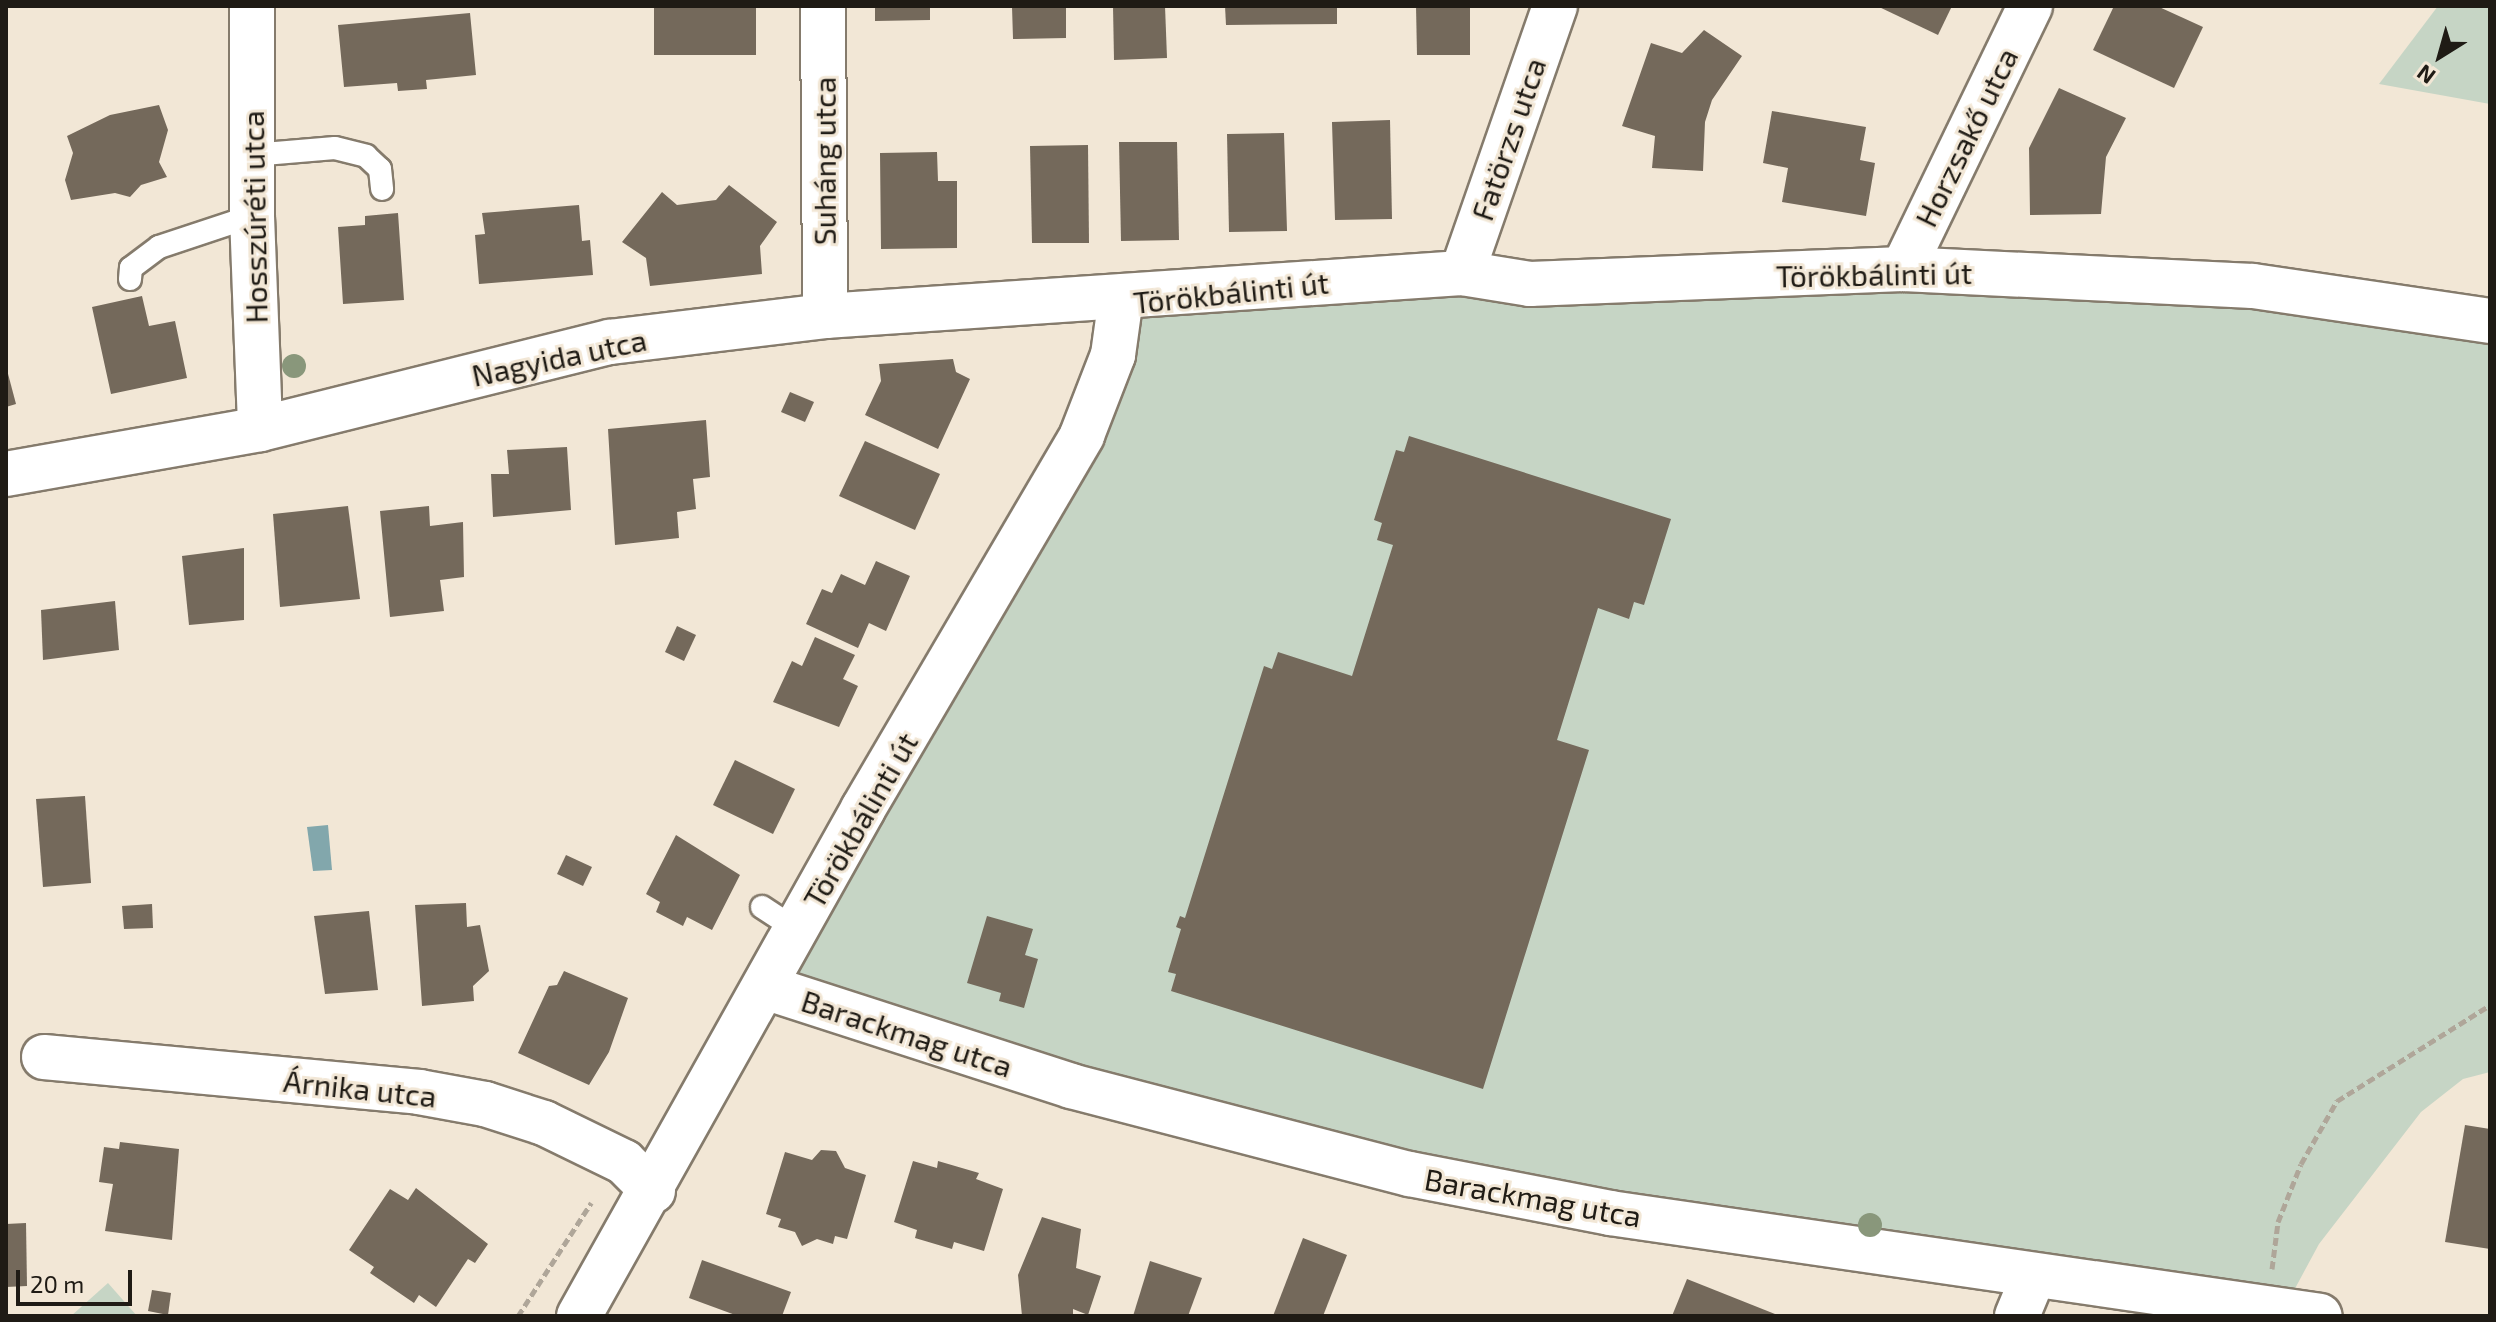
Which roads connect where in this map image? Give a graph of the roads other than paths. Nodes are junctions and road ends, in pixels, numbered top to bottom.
1 (252, 6) edge
2 (823, 6) edge
3 (2030, 6) edge
4 (1545, 15) edge
5 (252, 155) junction
6 (382, 189) dead end
7 (252, 216) junction
8 (1903, 269) junction
9 (1462, 273) junction
10 (130, 279) dead end
11 (1121, 297) junction
12 (825, 316) junction
13 (2490, 321) edge
14 (260, 429) junction
15 (6, 474) edge
16 (765, 987) junction
17 (44, 1057) dead end
18 (638, 1177) junction
19 (2034, 1275) junction
20 (2296, 1313) edge
21 (579, 1316) edge
22 (2017, 1316) edge

1 - 5 street, Hosszúréti utca
2 - 12 street, Suháng utca
3 - 8 street, Horzsakő utca
4 - 9 street, Fatörzs utca
5 - 6 lane
5 - 7 street, Hosszúréti utca
7 - 10 lane
7 - 14 street, Hosszúréti utca
8 - 9 street, Törökbálinti út
8 - 13 street, Törökbálinti út
9 - 11 street, Törökbálinti út
11 - 12 street, Nagyida utca
11 - 16 street, Törökbálinti út
12 - 14 street, Nagyida utca
14 - 15 street, Nagyida utca
16 - 18 street, Törökbálinti út
16 - 19 street, Barackmag utca
17 - 18 street, Árnika utca
18 - 21 street, Törökbálinti út
19 - 20 street, Barackmag utca
19 - 22 street

